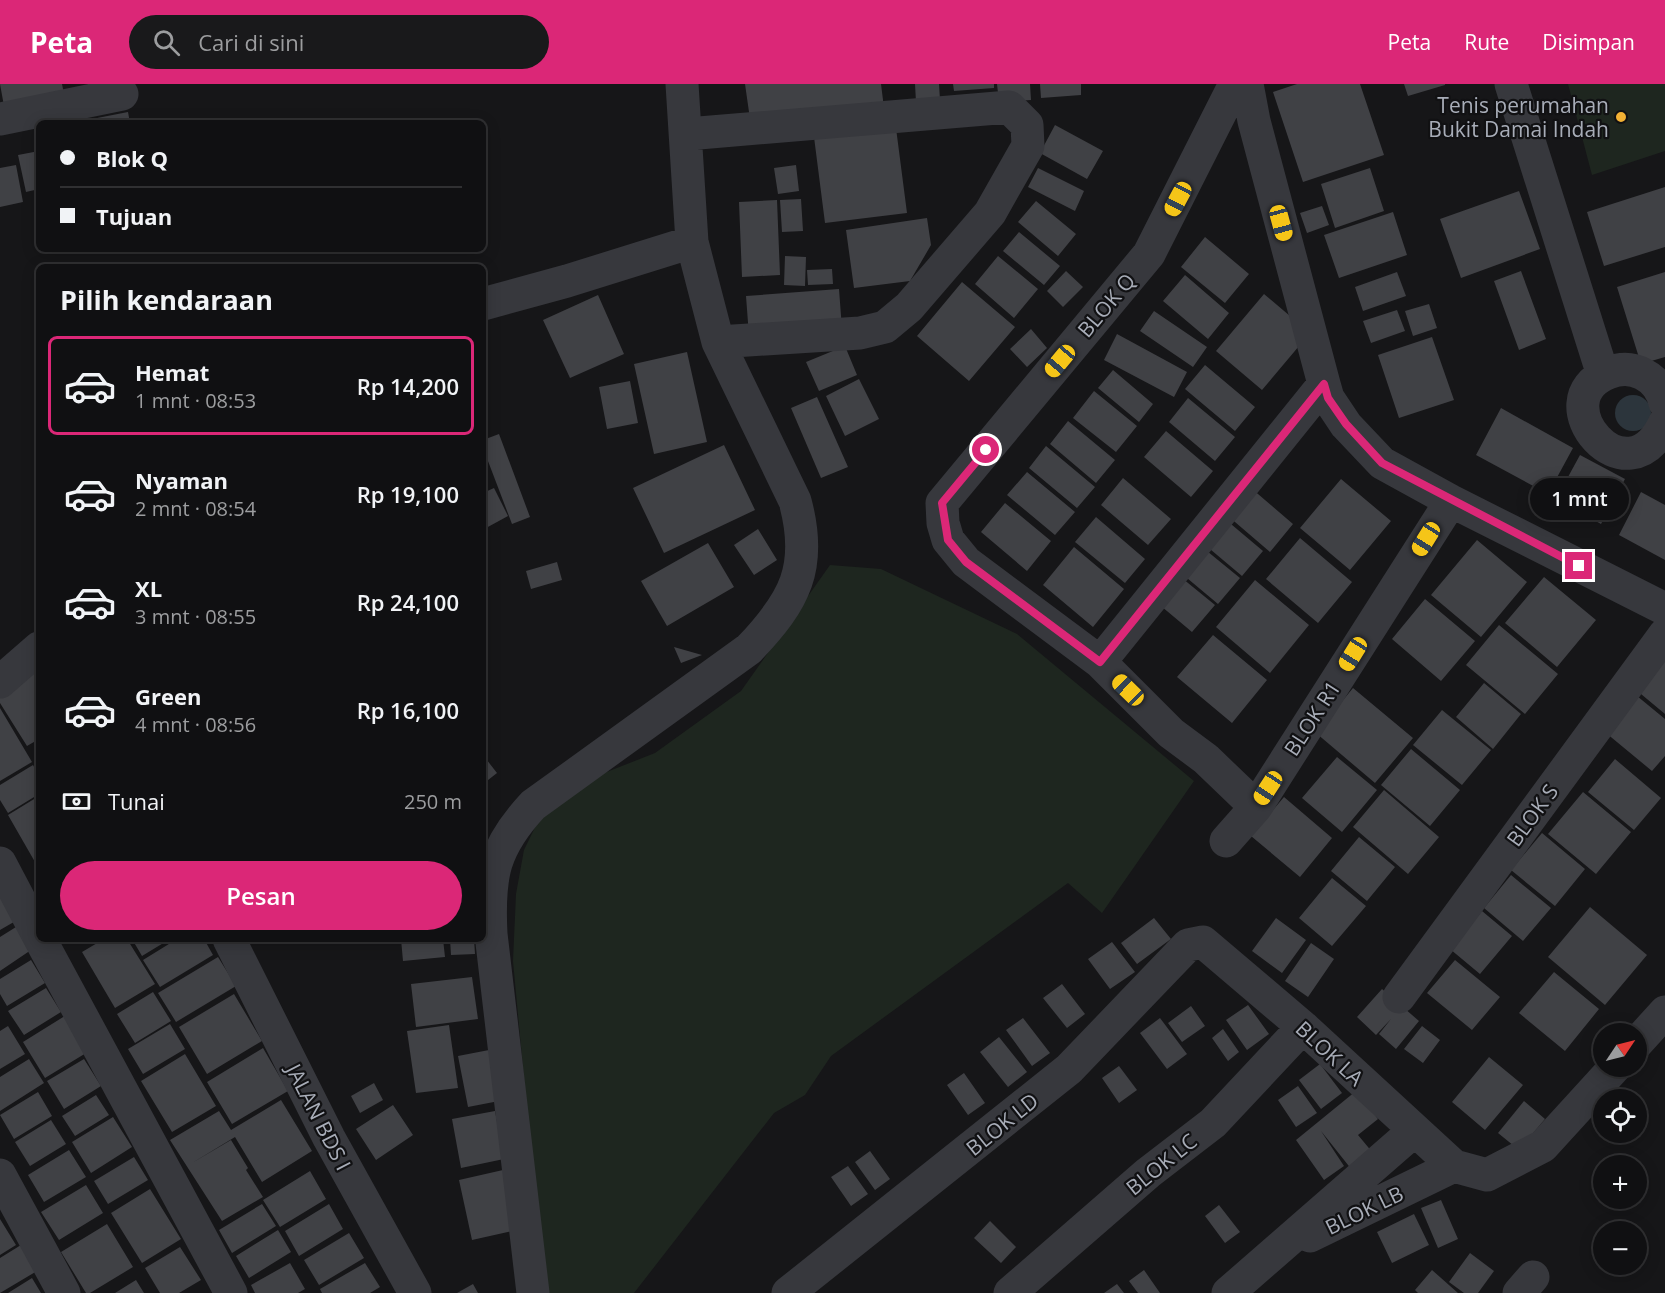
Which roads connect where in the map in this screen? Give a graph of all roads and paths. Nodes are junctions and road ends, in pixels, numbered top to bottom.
1 (682, 84) edge
2 (1235, 84) edge
3 (1247, 84) edge
4 (1511, 84) edge
5 (123, 94) dead end
6 (0, 119) edge
7 (687, 134) junction
8 (692, 242) junction
9 (486, 303) edge
10 (718, 342) junction
11 (1603, 375) junction
12 (1324, 384) junction
13 (1662, 388) edge
14 (1665, 422) edge
15 (1651, 459) edge
16 (1451, 501) junction
17 (1665, 609) edge
18 (1665, 634) edge
19 (36, 651) edge
20 (1100, 662) junction
21 (0, 681) edge
22 (1256, 807) junction
23 (1226, 841) dead end
24 (0, 863) edge
25 (36, 930) edge
26 (42, 942) edge
27 (231, 942) edge
28 (1203, 942) joint
29 (1400, 997) dead end
30 (1665, 1012) edge
31 (1303, 1027) junction
32 (1647, 1032) edge
33 (1606, 1077) edge
34 (1414, 1130) junction
35 (1454, 1166) junction
36 (0, 1175) edge
37 (1274, 1254) junction
38 (64, 1293) edge
39 (231, 1293) edge
40 (415, 1293) edge
41 (533, 1293) edge
42 (788, 1293) edge
43 (1010, 1293) edge
44 (1228, 1293) edge

1 - 7 street
2 - 20 street, BLOK Q
3 - 12 street
4 - 11 street
5 - 6 street
7 - 8 street
7 - 10 street
8 - 9 street
8 - 10 street
10 - 41 street
11 - 13 street
11 - 15 street
12 - 16 street
12 - 20 street
14 - 15 street
16 - 17 street
16 - 22 street, BLOK R1
18 - 29 street, BLOK S
19 - 21 street
20 - 22 street
22 - 23 street, BLOK R1
24 - 25 street
26 - 39 street
27 - 40 street, JALAN BDS I
28 - 31 street, BLOK LA
28 - 42 street, BLOK LD
30 - 32 street
31 - 34 street, BLOK LA
31 - 43 street, BLOK LC
33 - 35 street
34 - 35 street, BLOK LA
34 - 37 street, BLOK LB
35 - 37 street, BLOK LB
36 - 38 street
37 - 44 street, BLOK LB

